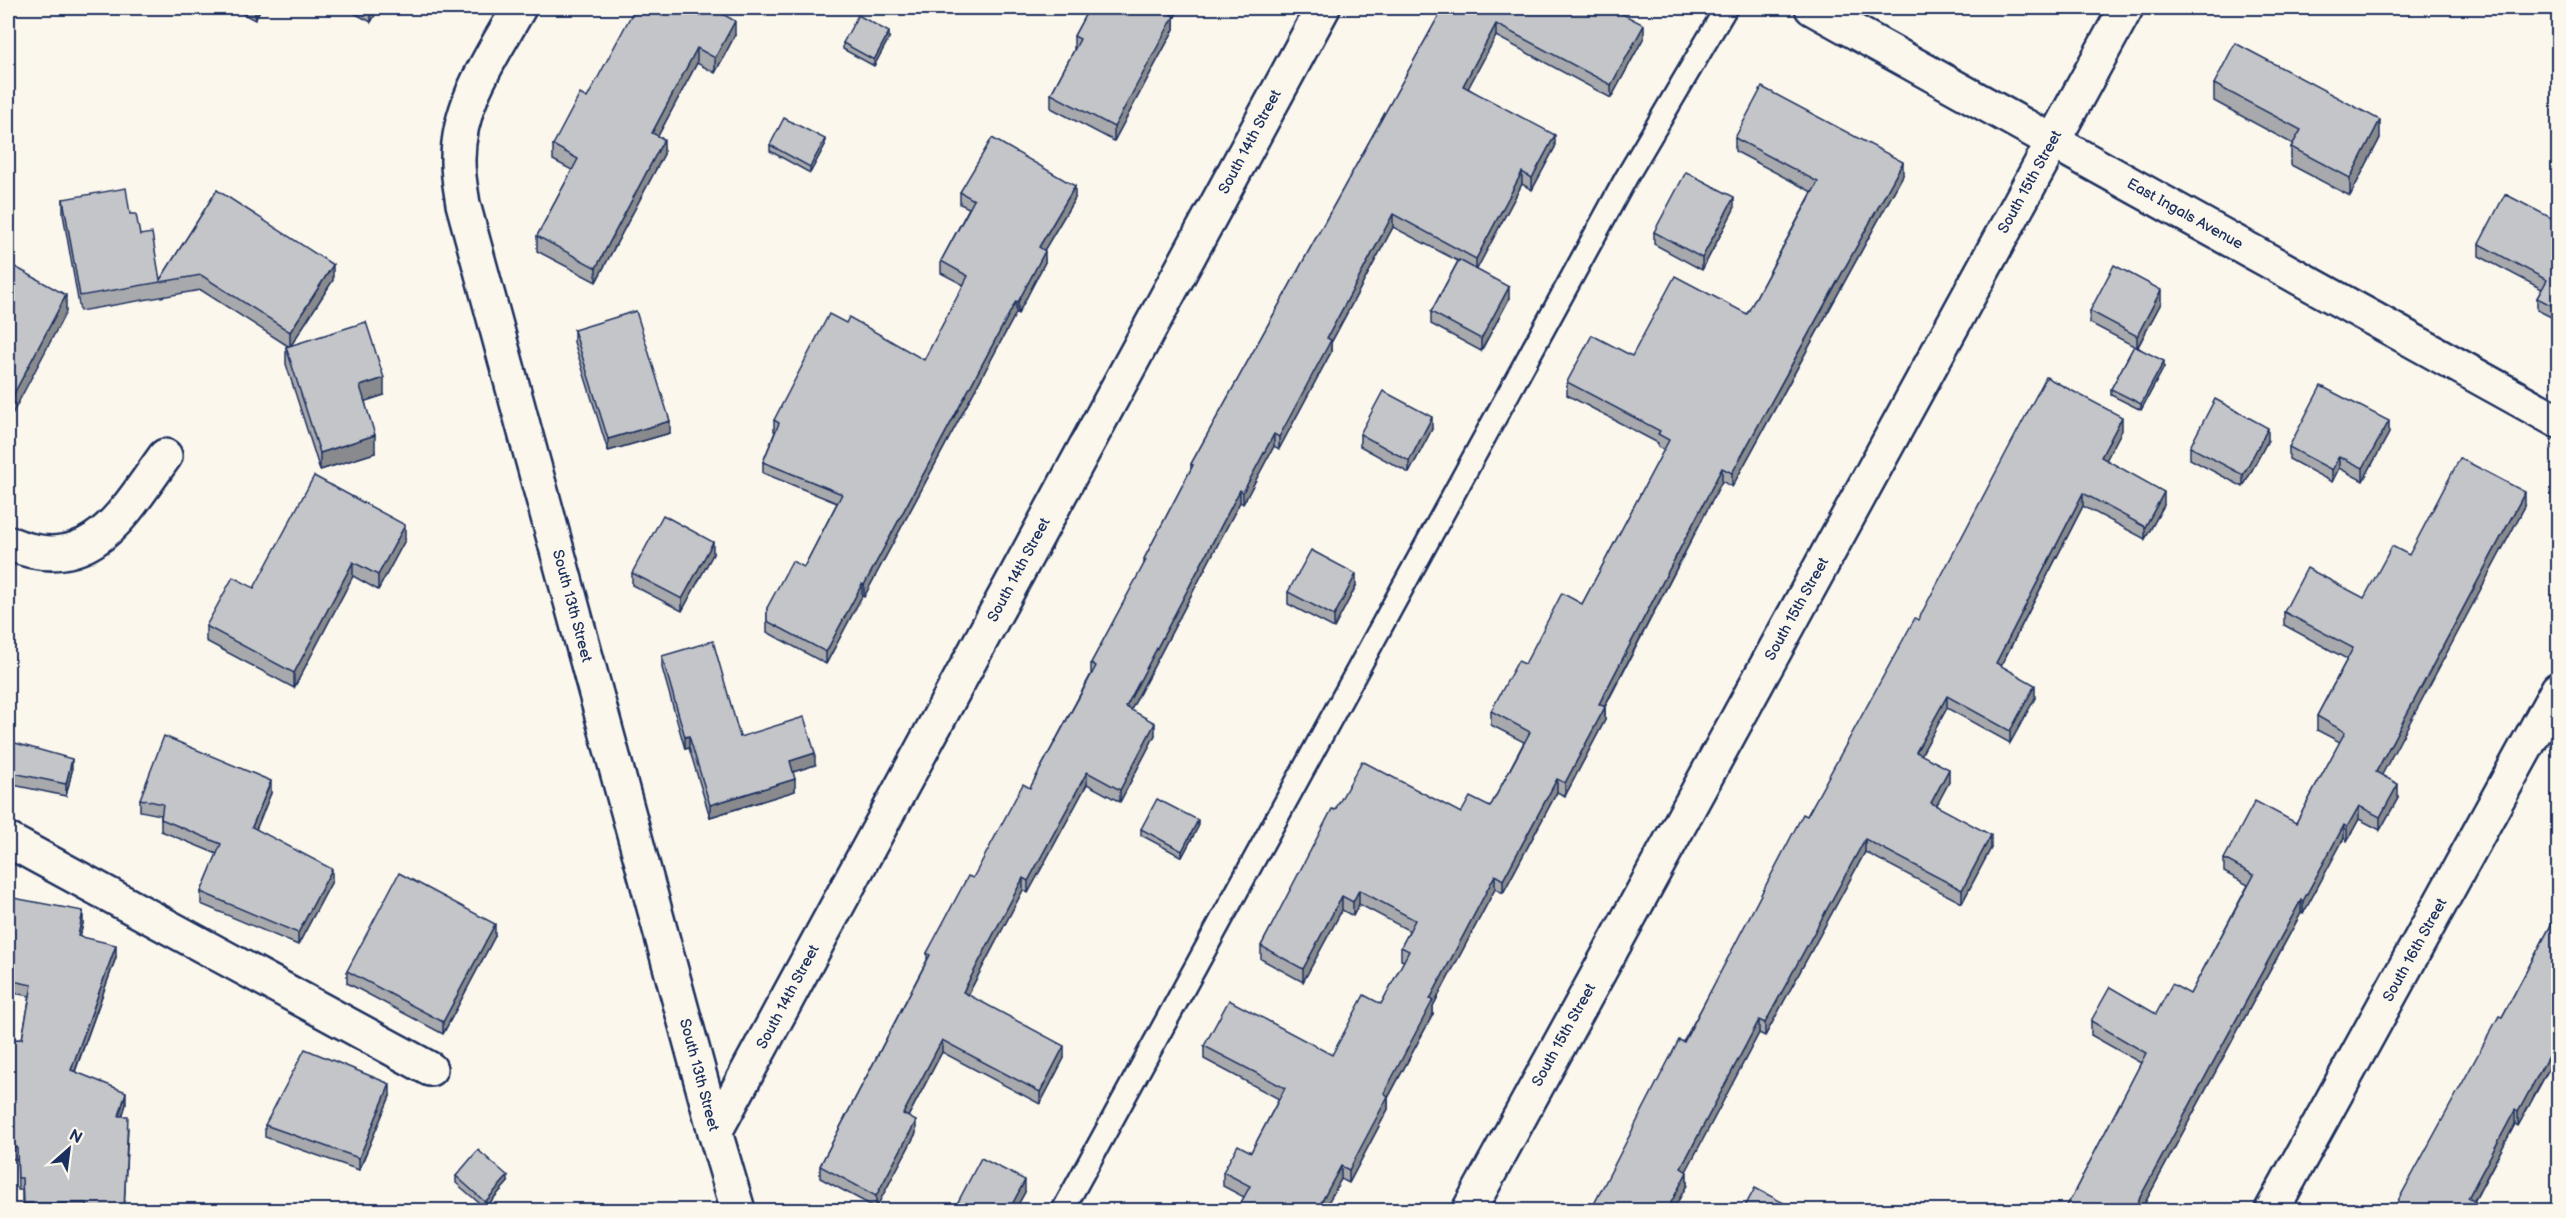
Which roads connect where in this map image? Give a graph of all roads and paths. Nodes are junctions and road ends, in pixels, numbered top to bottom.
1 (519, 8) edge
2 (1323, 8) edge
3 (1726, 8) edge
4 (1812, 8) edge
5 (2126, 8) edge
6 (2053, 140) junction
7 (2559, 421) edge
8 (165, 456) dead end
9 (8, 543) edge
10 (2559, 689) edge
11 (8, 840) edge
12 (430, 1069) dead end
13 (715, 1132) junction
14 (738, 1210) edge
15 (1063, 1210) edge
16 (1469, 1210) edge
17 (2272, 1210) edge

1 - 13 street, South 13th Street
2 - 13 street, South 14th Street
3 - 15 lane
4 - 6 street, East Ingals Avenue
5 - 6 street, South 15th Street
6 - 7 street, East Ingals Avenue
6 - 16 street, South 15th Street
8 - 9 street
10 - 17 street, South 16th Street
11 - 12 street
13 - 14 street, South 13th Street

